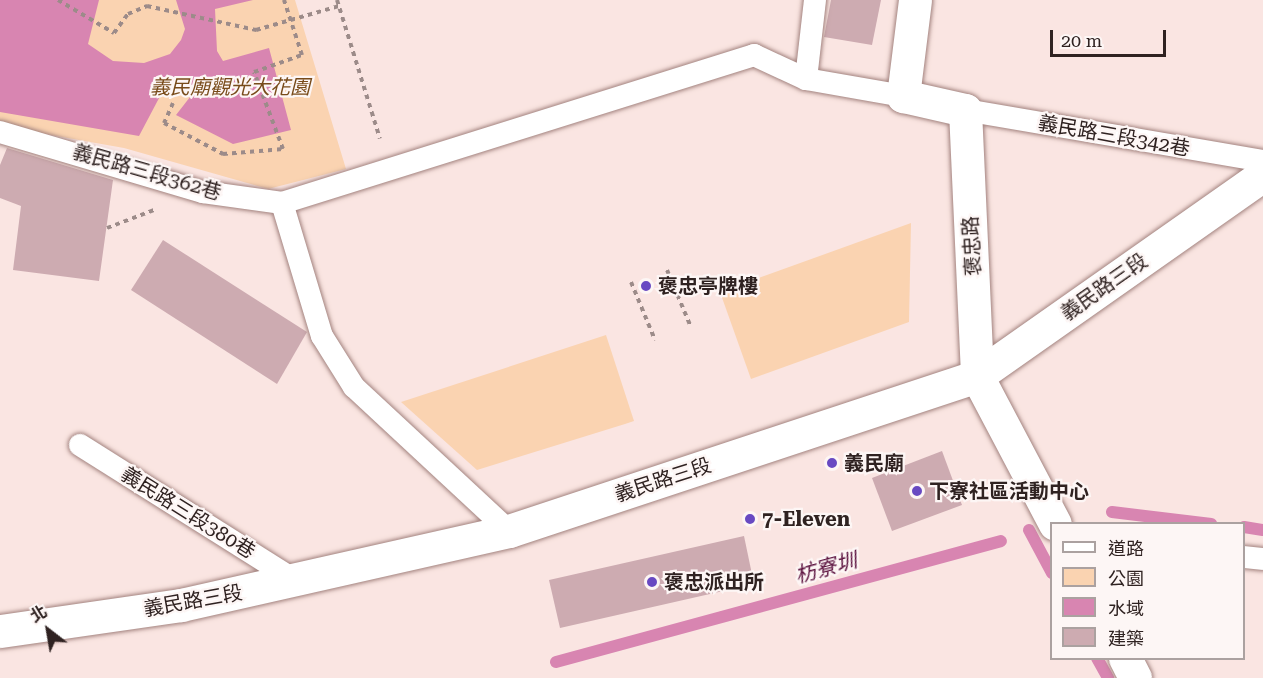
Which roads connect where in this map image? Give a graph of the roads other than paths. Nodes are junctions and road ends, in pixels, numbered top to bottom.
1 (815, 0) edge
2 (915, 0) edge
3 (806, 79) junction
4 (903, 96) junction
5 (965, 110) junction
6 (0, 132) edge
7 (1263, 161) edge
8 (1263, 175) edge
9 (282, 203) junction
10 (977, 376) junction
11 (80, 445) dead end
12 (1054, 522) edge
13 (509, 531) junction
14 (1245, 557) edge
15 (1263, 559) edge
16 (296, 581) junction
17 (0, 632) edge
18 (1126, 660) edge
19 (1135, 678) edge

1 - 3 lane
2 - 4 main road
3 - 4 lane
3 - 9 lane
4 - 5 main road
5 - 7 lane, 義民路三段342巷
5 - 10 main road, 褒忠路
6 - 9 lane, 義民路三段362巷
8 - 10 main road, 義民路三段
9 - 13 lane
10 - 12 main road, 褒忠路
10 - 13 main road, 義民路三段
11 - 16 lane, 義民路三段380巷
13 - 16 main road, 義民路三段
14 - 15 lane
16 - 17 main road, 義民路三段
18 - 19 main road

